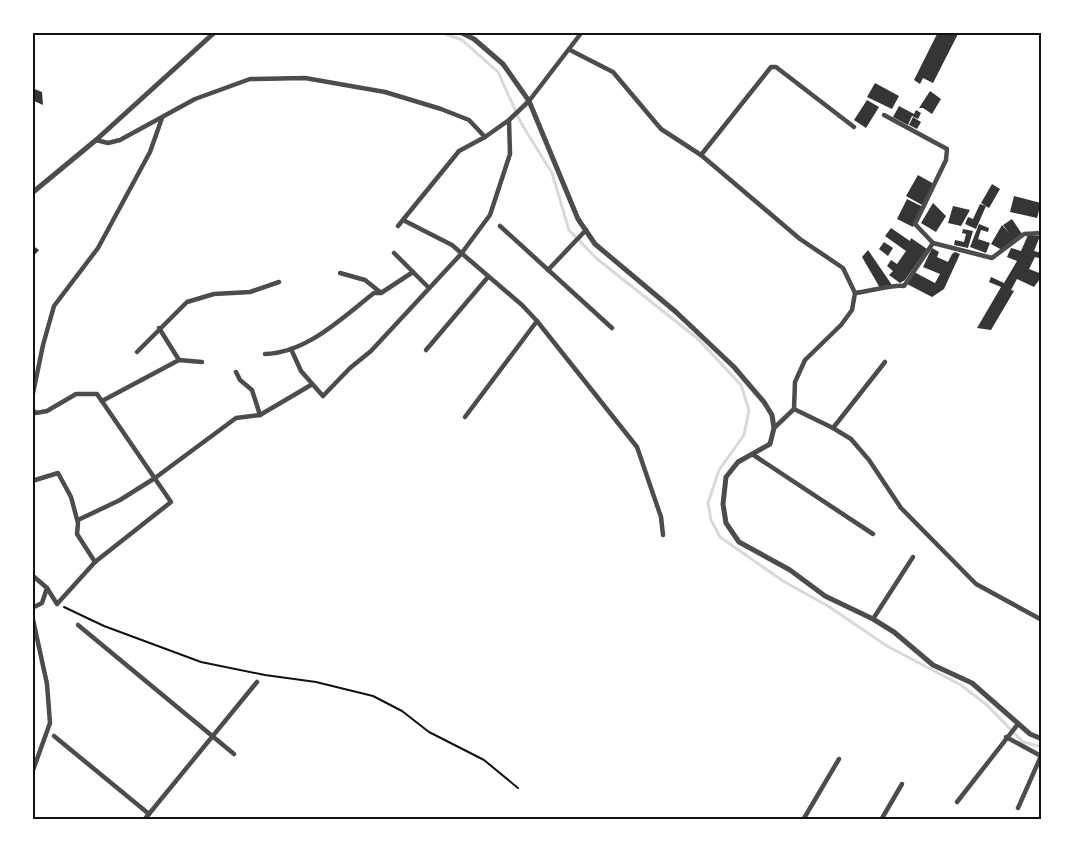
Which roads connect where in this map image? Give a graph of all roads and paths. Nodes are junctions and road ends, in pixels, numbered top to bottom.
1 (216, 32) edge
2 (460, 32) edge
3 (582, 32) edge
4 (570, 50) junction
5 (529, 101) junction
6 (884, 115) dead end
7 (162, 118) junction
8 (509, 120) junction
9 (854, 127) dead end
10 (485, 137) junction
11 (96, 140) junction
12 (701, 155) junction
13 (32, 193) edge
14 (403, 220) junction
15 (398, 226) dead end
16 (500, 226) dead end
17 (586, 230) junction
18 (1042, 233) edge
19 (933, 243) junction
20 (394, 253) dead end
21 (461, 254) junction
22 (548, 270) junction
23 (413, 272) junction
24 (340, 273) dead end
25 (488, 277) junction
26 (279, 282) dead end
27 (429, 288) junction
28 (381, 293) junction
29 (855, 293) junction
30 (537, 321) junction
31 (158, 328) junction
32 (612, 328) dead end
33 (290, 349) junction
34 (426, 350) dead end
35 (137, 352) dead end
36 (265, 354) dead end
37 (179, 360) junction
38 (202, 362) dead end
39 (885, 362) dead end
40 (236, 372) dead end
41 (311, 385) junction
42 (32, 398) edge
43 (102, 401) junction
44 (32, 409) edge
45 (794, 409) junction
46 (260, 415) junction
47 (465, 417) dead end
48 (774, 428) junction
49 (833, 428) junction
50 (752, 454) junction
51 (155, 478) junction
52 (32, 481) edge
53 (78, 520) junction
54 (873, 534) dead end
55 (663, 535) dead end
56 (913, 557) dead end
57 (95, 562) junction
58 (32, 575) edge
59 (48, 588) junction
60 (57, 604) junction
61 (32, 608) edge
62 (32, 615) edge
63 (874, 619) junction
64 (1042, 620) edge
65 (78, 625) dead end
66 (257, 682) dead end
67 (1018, 724) junction
68 (54, 736) dead end
69 (212, 736) junction
70 (1006, 737) junction
71 (1042, 739) edge
72 (234, 754) dead end
73 (839, 759) dead end
74 (32, 773) edge
75 (902, 784) dead end
76 (518, 788) dead end
77 (957, 802) dead end
78 (1018, 808) dead end
79 (149, 814) junction
80 (144, 820) edge
81 (803, 820) edge
82 (882, 820) edge

1 - 11 street
2 - 5 street
3 - 4 street
4 - 5 street
4 - 12 street
5 - 8 street
5 - 17 street
6 - 19 street
7 - 10 street
7 - 11 street
7 - 42 street
8 - 10 street
8 - 21 street
9 - 12 street
10 - 14 street
11 - 13 street
12 - 29 street
14 - 15 street
14 - 21 street
16 - 22 street
17 - 22 street
17 - 48 street
18 - 19 street
19 - 29 street
20 - 23 street
21 - 25 street
21 - 27 street
22 - 32 street
23 - 27 street
23 - 28 street
24 - 28 street
25 - 30 street
25 - 34 street
26 - 31 street
27 - 41 street
28 - 33 street
29 - 45 street
30 - 47 street
30 - 55 street
31 - 35 street
31 - 37 street
33 - 36 street
33 - 41 street
37 - 38 street
37 - 43 street
39 - 49 street
40 - 46 street
41 - 46 street
43 - 44 street
43 - 51 street
45 - 48 street
45 - 49 street
46 - 51 street
48 - 50 street
49 - 64 street
50 - 54 street
50 - 63 street
51 - 53 street
51 - 57 street
52 - 53 street
53 - 57 street
56 - 63 street
57 - 60 street
58 - 59 street
59 - 60 street
59 - 61 street
60 - 76 path
62 - 74 street
63 - 67 street
65 - 69 street
66 - 69 street
67 - 70 street
67 - 71 street
68 - 79 street
69 - 72 street
69 - 79 street
70 - 77 street
70 - 78 street
73 - 81 street
75 - 82 street
79 - 80 street

